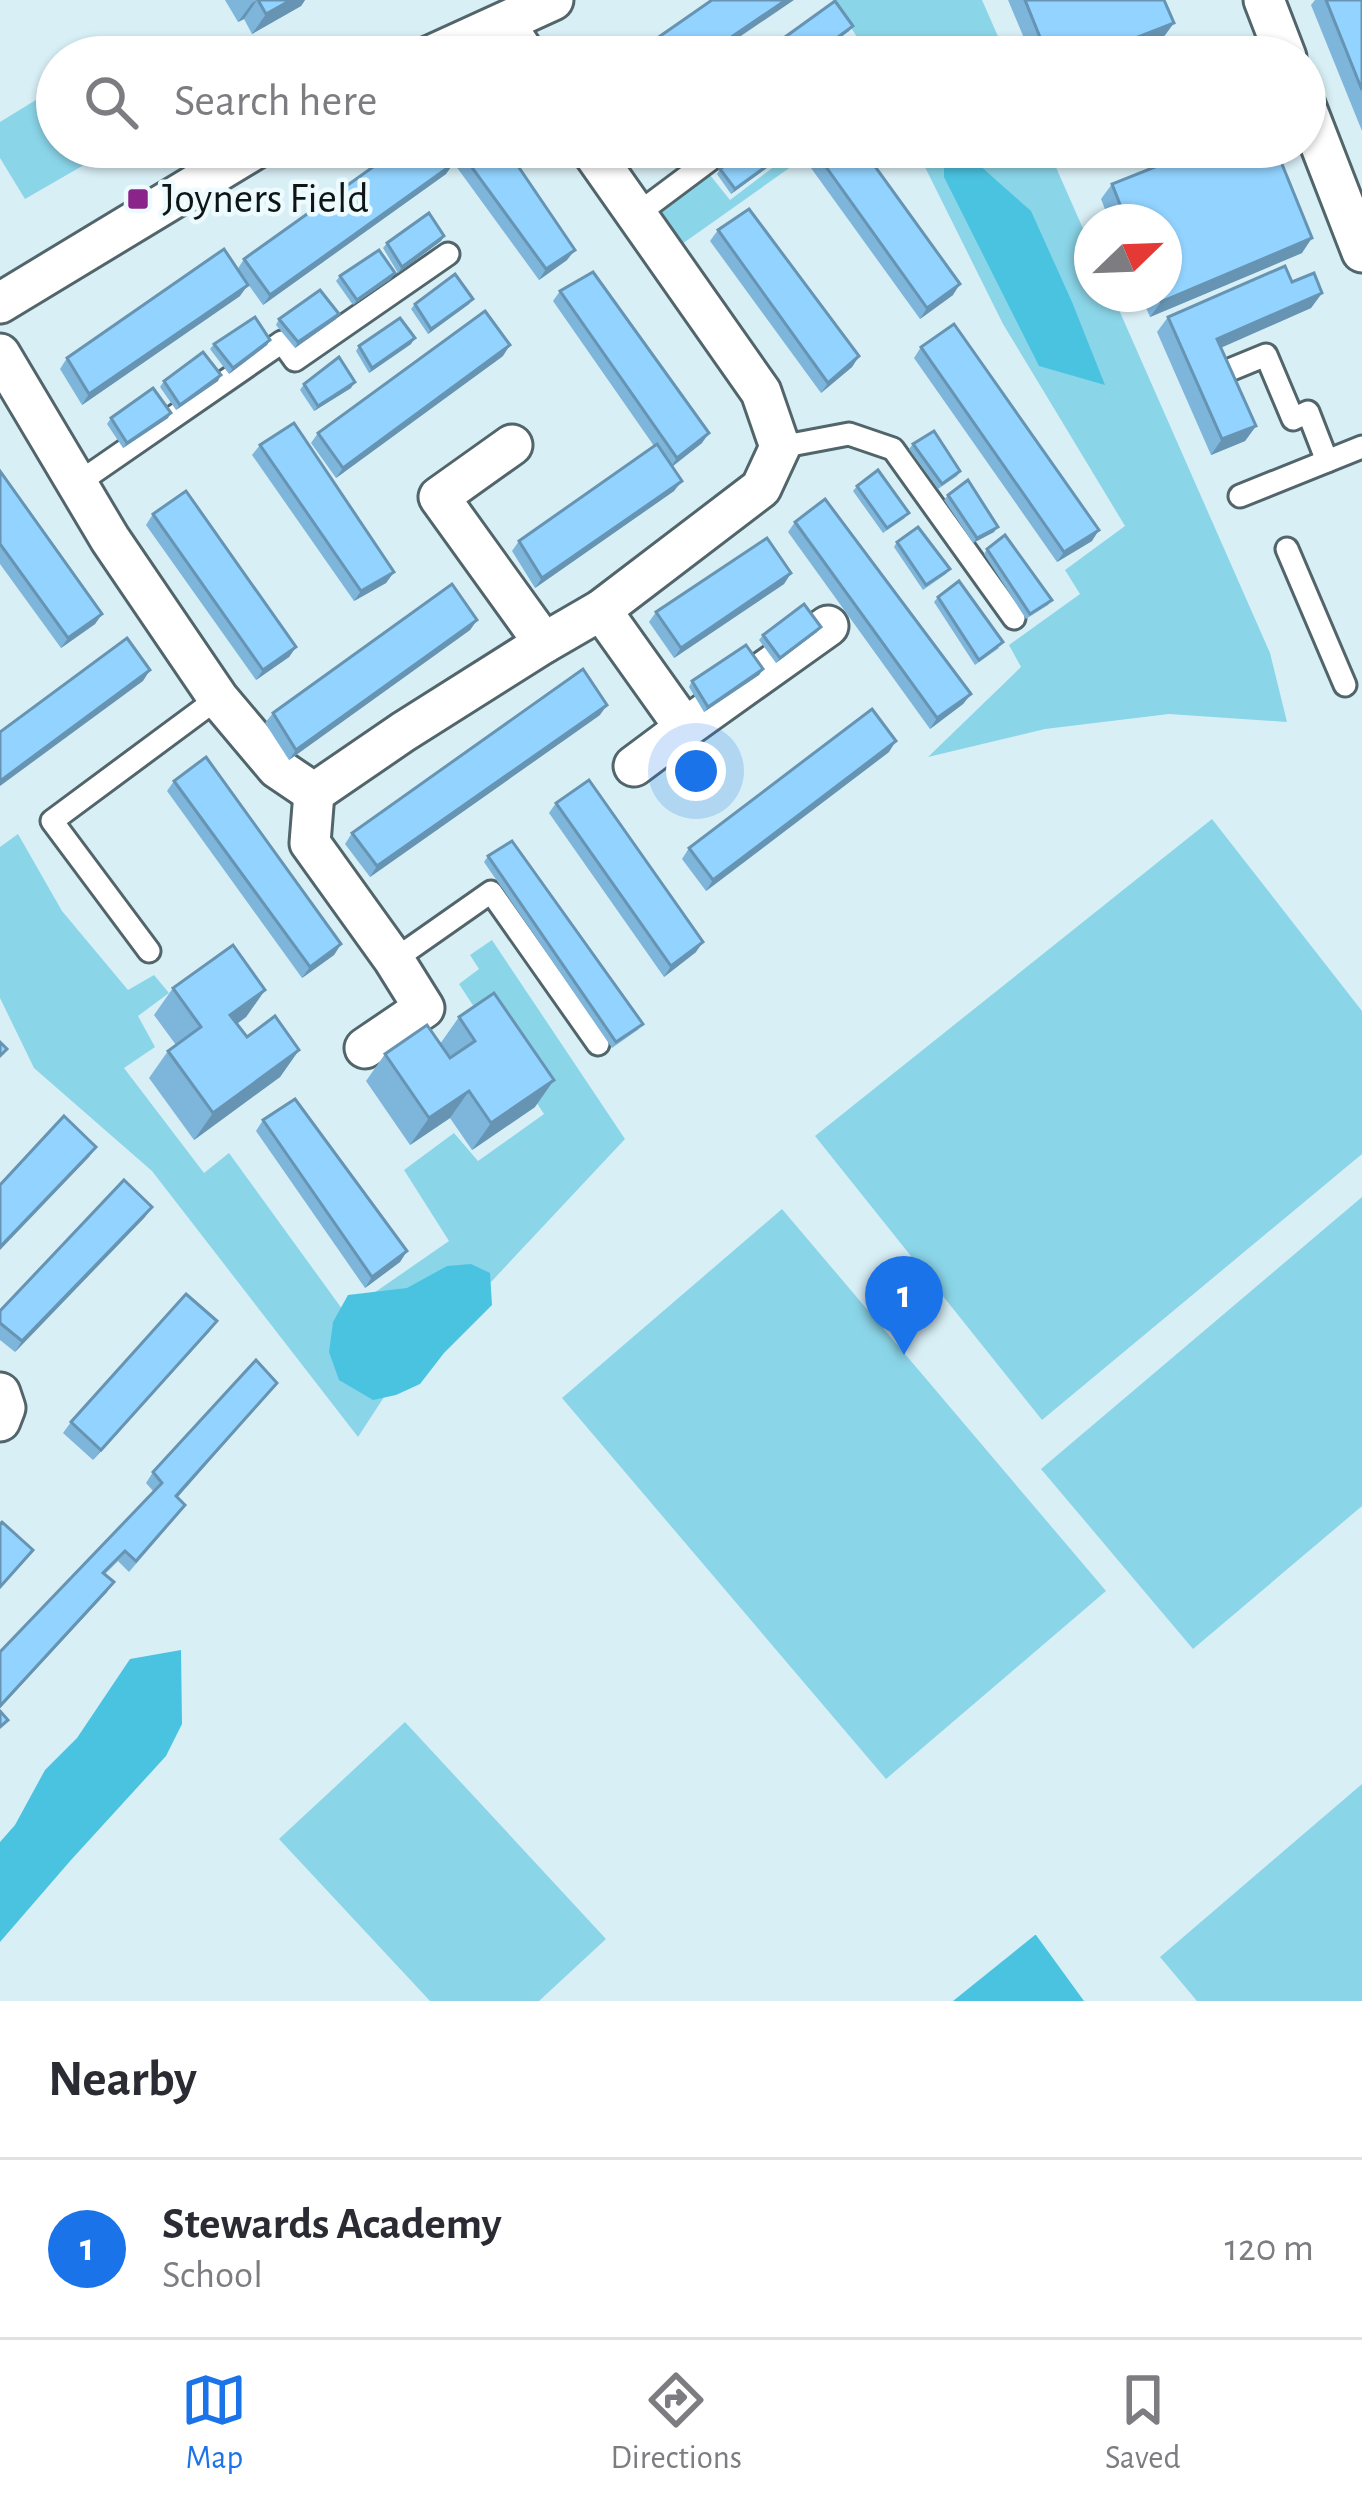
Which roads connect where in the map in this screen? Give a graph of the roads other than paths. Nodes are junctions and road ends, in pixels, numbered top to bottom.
1 (552, 0) edge
2 (1264, 0) edge
3 (504, 23) junction
4 (475, 36) edge
5 (513, 36) edge
6 (1278, 36) edge
7 (1326, 159) edge
8 (223, 168) edge
9 (604, 168) edge
10 (698, 168) edge
11 (636, 214) junction
12 (1362, 252) edge
13 (448, 254) dead end
14 (0, 304) edge
15 (0, 354) edge
16 (1226, 371) edge
17 (512, 445) dead end
18 (780, 447) junction
19 (1360, 453) edge
20 (1327, 461) junction
21 (78, 483) junction
22 (1240, 496) dead end
23 (1287, 549) dead end
24 (602, 610) junction
25 (1014, 618) dead end
26 (828, 626) dead end
27 (544, 643) junction
28 (1345, 686) dead end
29 (218, 698) junction
30 (686, 728) junction
31 (634, 766) dead end
32 (314, 793) junction
33 (149, 951) dead end
34 (394, 960) junction
35 (598, 1044) dead end
36 (364, 1048) dead end
37 (0, 1393) edge
38 (0, 1421) edge

1 - 3 street
2 - 6 street
3 - 4 street
3 - 5 street
7 - 12 street
8 - 14 street
9 - 11 street
10 - 11 lane
11 - 18 street
13 - 21 lane
15 - 21 street
16 - 20 lane
17 - 27 street
18 - 24 street
18 - 25 lane
19 - 20 lane
20 - 22 lane
21 - 29 street
23 - 28 lane
24 - 27 street
24 - 30 street
26 - 30 street
27 - 32 street
29 - 32 street
29 - 33 lane
30 - 31 street
32 - 34 street
34 - 35 lane
34 - 36 street
37 - 38 street

